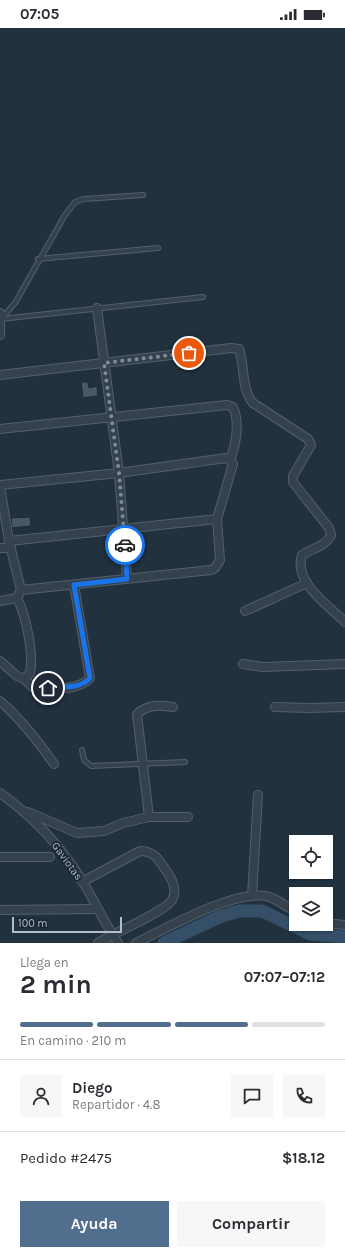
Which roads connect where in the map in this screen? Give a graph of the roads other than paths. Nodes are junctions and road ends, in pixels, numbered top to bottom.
1 (143, 195) dead end
2 (158, 248) dead end
3 (38, 259) junction
4 (203, 297) dead end
5 (97, 308) junction
6 (0, 316) edge
7 (0, 335) edge
8 (104, 363) junction
9 (0, 375) edge
10 (111, 417) junction
11 (0, 429) edge
12 (230, 460) junction
13 (119, 473) junction
14 (0, 485) edge
15 (217, 519) junction
16 (123, 527) junction
17 (10, 545) junction
18 (0, 548) edge
19 (127, 579) junction
20 (307, 583) junction
21 (74, 585) junction
22 (21, 590) junction
23 (17, 598) junction
24 (0, 601) edge
25 (245, 611) dead end
26 (345, 622) edge
27 (0, 661) edge
28 (243, 664) dead end
29 (345, 664) edge
30 (24, 678) junction
31 (36, 690) junction
32 (0, 701) edge
33 (43, 702) dead end
34 (173, 706) dead end
35 (275, 707) dead end
36 (345, 707) edge
37 (82, 750) dead end
38 (185, 762) dead end
39 (142, 763) junction
40 (54, 764) dead end
41 (0, 793) edge
42 (258, 794) dead end
43 (24, 810) junction
44 (149, 817) junction
45 (188, 817) dead end
46 (0, 857) edge
47 (50, 857) dead end
48 (82, 882) junction
49 (252, 896) junction
50 (289, 908) edge
51 (98, 909) junction
52 (0, 910) edge
53 (333, 924) edge
54 (345, 925) edge
55 (112, 934) junction
56 (98, 943) edge
57 (118, 943) edge
58 (136, 943) edge

1 - 3 lane
2 - 3 lane
3 - 6 lane
4 - 5 lane
5 - 6 lane
5 - 8 street
6 - 7 street
8 - 9 street
8 - 10 street
8 - 20 street
10 - 11 street
10 - 12 street
10 - 13 street
12 - 13 street
12 - 15 street
13 - 14 street
13 - 16 street
14 - 17 street
15 - 16 street
15 - 19 street
16 - 17 street
16 - 19 street
17 - 18 street
17 - 22 street
19 - 21 street
20 - 25 street
20 - 26 street
21 - 22 street
21 - 31 street
22 - 23 street
23 - 24 street
23 - 30 street
27 - 30 street
28 - 29 street
30 - 31 street
31 - 33 lane
32 - 40 street
34 - 39 street
35 - 36 street
37 - 39 lane
38 - 39 lane
39 - 44 street
41 - 43 street, Gaviotas
42 - 49 street
43 - 44 street
43 - 48 street, Gaviotas
44 - 45 street
46 - 47 street
48 - 51 street, Gaviotas
48 - 55 street
49 - 50 street
49 - 58 street
51 - 52 street
51 - 55 street, Gaviotas
53 - 54 street
55 - 56 street
55 - 57 street, Gaviotas

